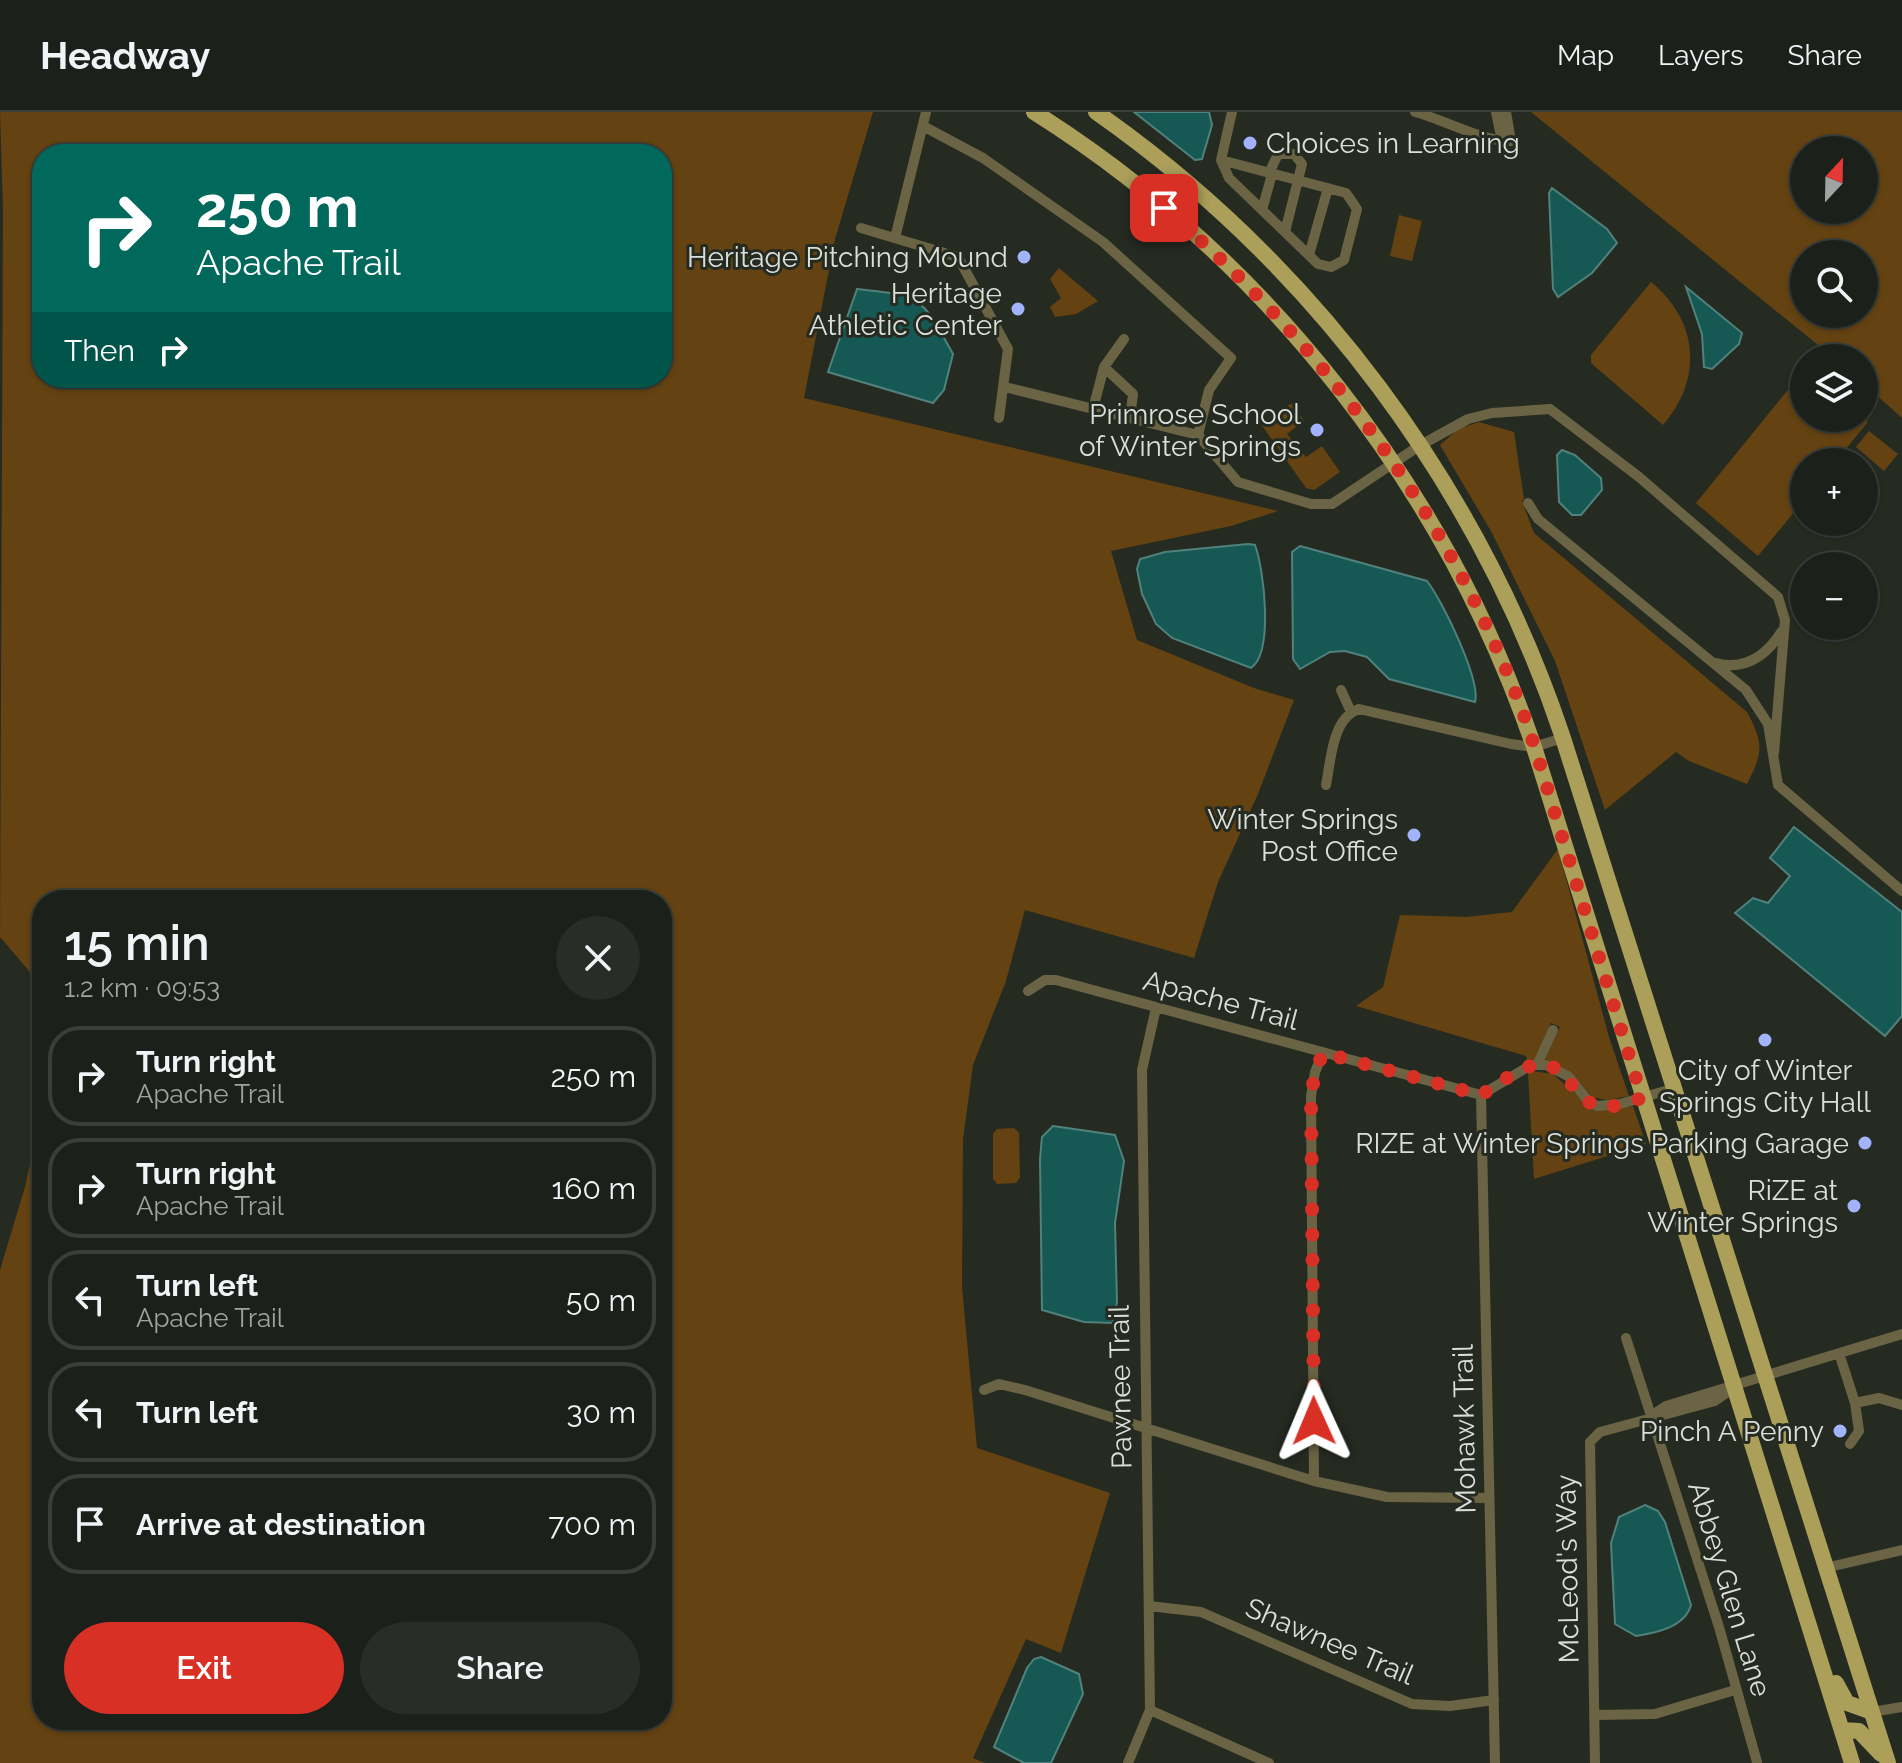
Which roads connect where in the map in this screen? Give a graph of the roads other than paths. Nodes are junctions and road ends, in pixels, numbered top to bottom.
1 (926, 112) edge
2 (1034, 112) edge
3 (1096, 112) edge
4 (1415, 112) edge
5 (1496, 112) edge
6 (1506, 112) edge
7 (1228, 114) edge
8 (923, 126) junction
9 (1506, 141) junction
10 (1221, 160) junction
11 (1271, 173) junction
12 (1300, 181) junction
13 (1328, 188) junction
14 (1262, 210) junction
15 (861, 228) dead end
16 (1285, 232) junction
17 (895, 238) junction
18 (1309, 255) junction
19 (1124, 339) dead end
20 (1104, 367) junction
21 (1005, 387) junction
22 (1093, 409) junction
23 (999, 418) dead end
24 (1130, 418) junction
25 (1198, 435) junction
26 (1419, 446) junction
27 (1394, 463) junction
28 (1528, 503) dead end
29 (1784, 628) junction
30 (1711, 661) junction
31 (1341, 690) dead end
32 (1351, 712) junction
33 (1563, 738) junction
34 (1534, 747) junction
35 (1774, 753) junction
36 (1326, 785) dead end
37 (1902, 891) edge
38 (1028, 991) dead end
39 (1156, 1008) junction
40 (1553, 1030) dead end
41 (1323, 1053) junction
42 (1537, 1065) junction
43 (1672, 1089) junction
44 (1481, 1095) junction
45 (1642, 1098) junction
46 (1902, 1334) edge
47 (1626, 1338) dead end
48 (1839, 1353) junction
49 (1763, 1377) junction
50 (1735, 1387) junction
51 (984, 1390) dead end
52 (1855, 1403) junction
53 (1902, 1405) edge
54 (1651, 1416) junction
55 (1145, 1429) junction
56 (1850, 1444) dead end
57 (1314, 1481) junction
58 (1489, 1498) junction
59 (1778, 1520) junction
60 (1902, 1550) edge
61 (1825, 1568) junction
62 (1149, 1606) junction
63 (1735, 1690) junction
64 (1494, 1700) junction
65 (1902, 1707) edge
66 (1150, 1710) junction
67 (1872, 1712) junction
68 (1594, 1715) junction
69 (1842, 1730) junction
70 (1757, 1762) edge
71 (1888, 1762) edge
72 (1128, 1763) edge
73 (1269, 1763) edge
74 (1495, 1763) edge
75 (1595, 1763) edge
76 (1852, 1763) edge

1 - 8 street
2 - 27 main road
3 - 26 main road
4 - 9 street
5 - 9 street
6 - 9 street
7 - 10 street
8 - 17 street
8 - 25 street
10 - 11 street
10 - 14 street
11 - 12 street
11 - 12 street
11 - 14 street
12 - 13 street
12 - 16 street
13 - 18 street
13 - 18 street
14 - 16 street
15 - 17 street
16 - 18 street
17 - 21 street
19 - 20 street
20 - 22 street
20 - 24 street
21 - 22 street
21 - 23 street
22 - 24 street
24 - 25 street
25 - 27 street
26 - 27 street
26 - 29 street
26 - 33 main road
27 - 34 main road
28 - 30 street
29 - 30 street
29 - 35 street
30 - 35 street
31 - 32 street
32 - 34 street
32 - 36 street
33 - 34 street
33 - 43 main road
34 - 45 main road
35 - 37 street
38 - 39 street, Apache Trail
39 - 41 street, Apache Trail
39 - 55 street, Pawnee Trail
40 - 42 street
41 - 44 street, Apache Trail
41 - 57 street
42 - 44 street
42 - 45 street
43 - 45 street
43 - 49 main road
44 - 58 street, Mohawk Trail
45 - 50 main road
46 - 48 street, McLeod's Way
47 - 54 street, Abbey Glen Lane
48 - 49 street, McLeod's Way
48 - 52 street
49 - 50 street, McLeod's Way
49 - 61 main road
50 - 54 street, McLeod's Way
50 - 59 main road
51 - 55 street
52 - 53 street
52 - 56 street
54 - 63 street, Abbey Glen Lane
54 - 68 street, McLeod's Way
55 - 57 street
55 - 62 street, Pawnee Trail
57 - 58 street
58 - 64 street, Mohawk Trail
59 - 67 main road
59 - 69 main road
60 - 61 street
61 - 67 main road
62 - 64 street, Shawnee Trail
62 - 66 street, Pawnee Trail
63 - 68 street
63 - 70 street, Abbey Glen Lane
64 - 74 street, Mohawk Trail
65 - 67 street
66 - 72 street, Pawnee Trail
66 - 73 street
67 - 71 main road
68 - 75 street, McLeod's Way
69 - 71 main road
69 - 76 main road

